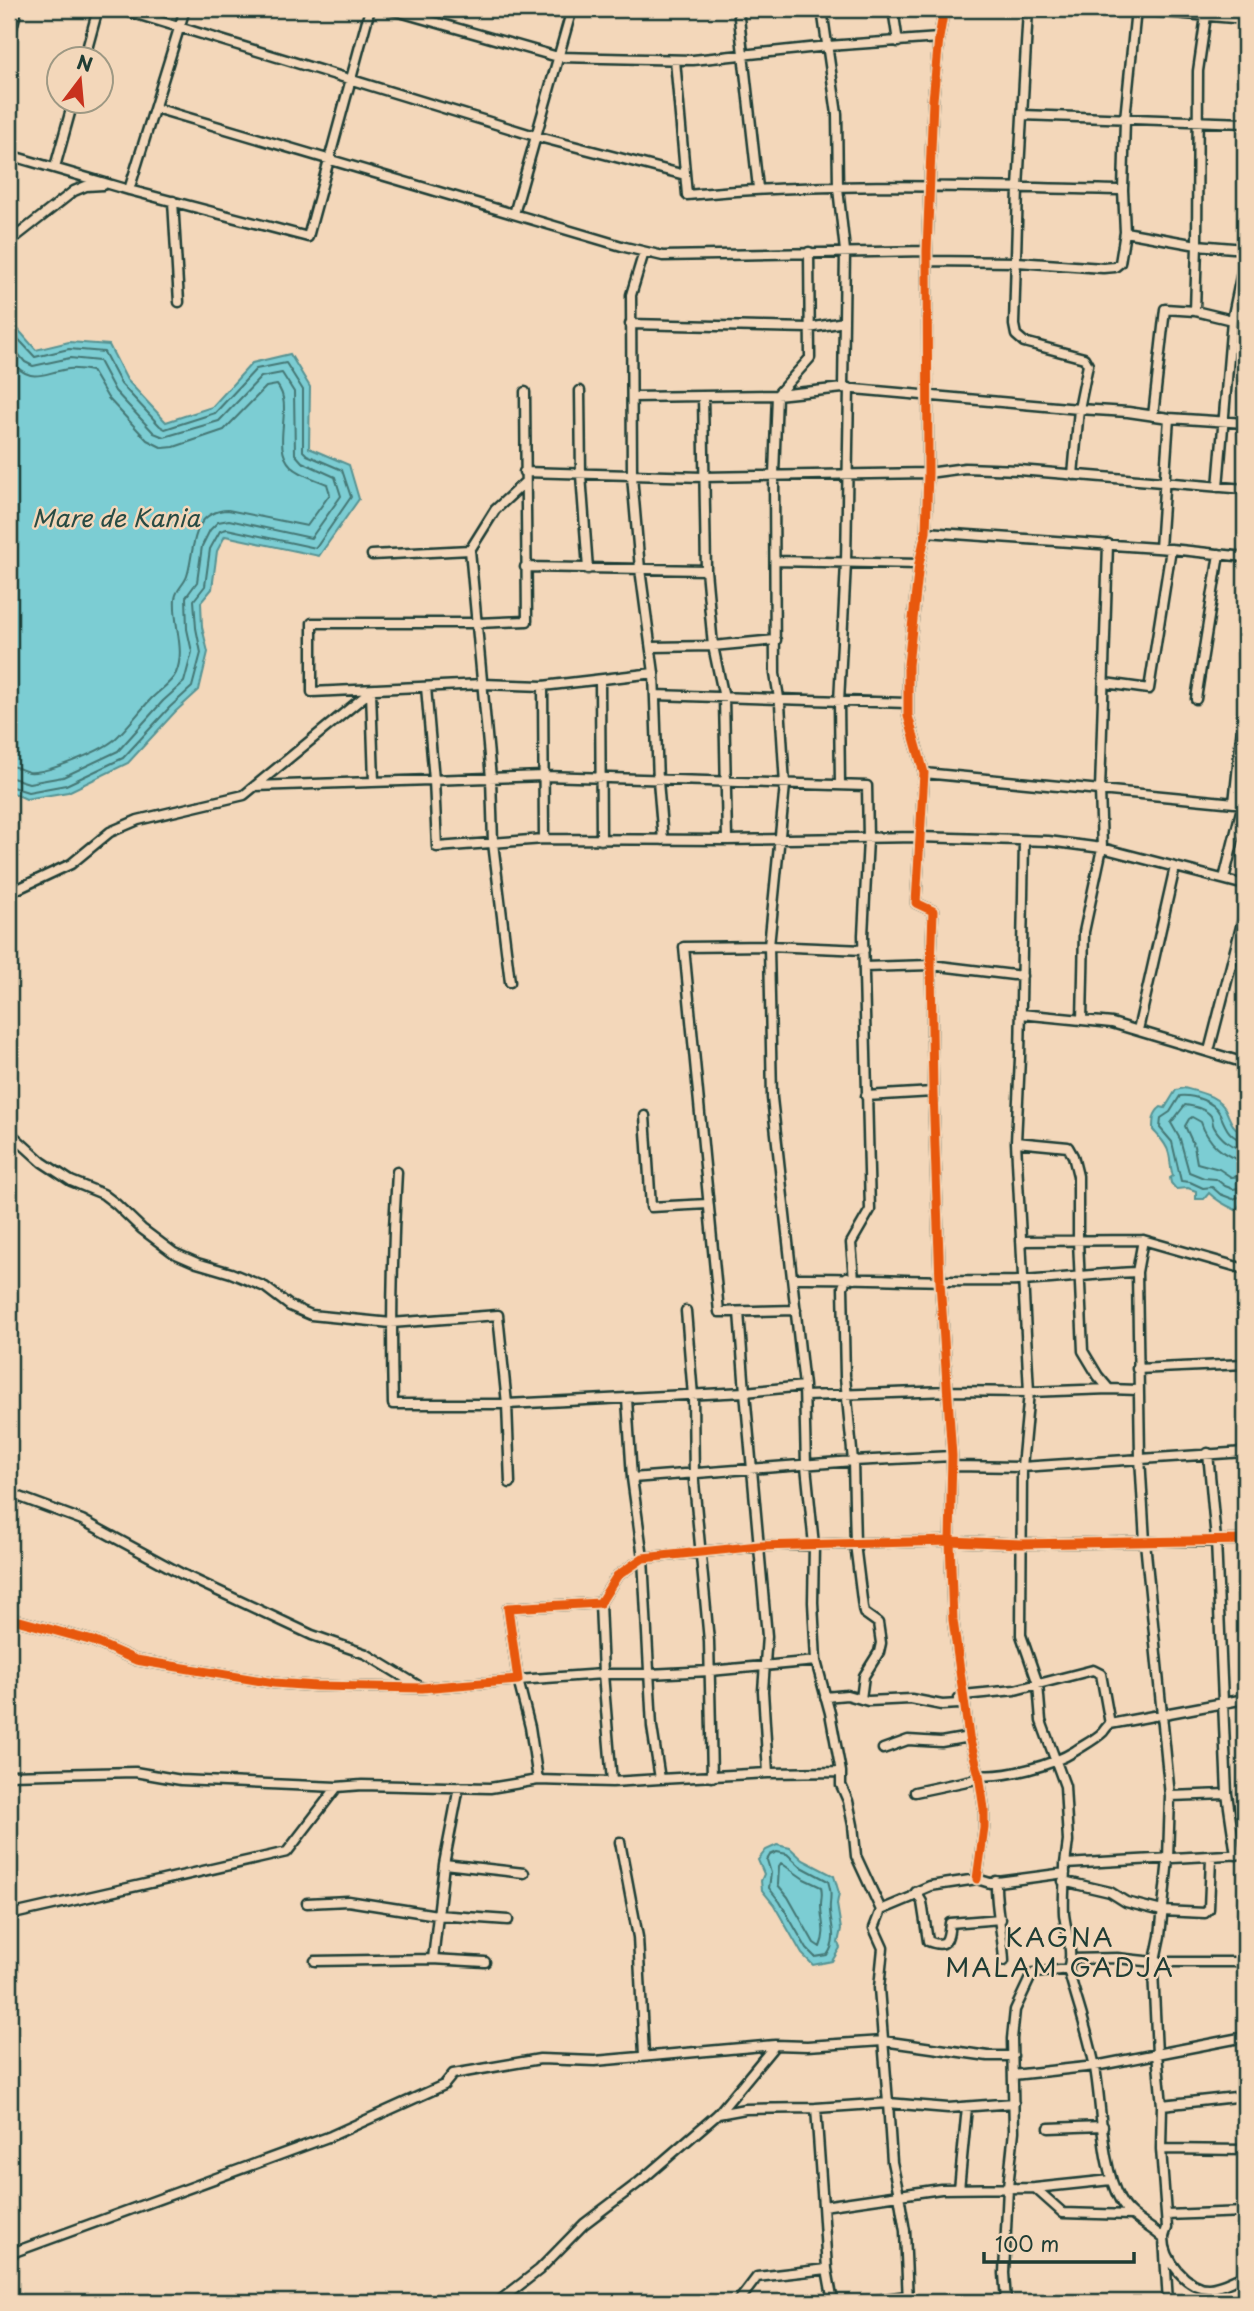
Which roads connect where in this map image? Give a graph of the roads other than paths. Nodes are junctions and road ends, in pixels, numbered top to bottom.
1 (17, 9) edge
2 (98, 9) edge
3 (120, 9) edge
4 (185, 9) edge
5 (370, 9) edge
6 (389, 9) edge
7 (572, 9) edge
8 (738, 9) edge
9 (822, 9) edge
10 (893, 9) edge
11 (944, 9) edge
12 (1028, 9) edge
13 (1126, 9) edge
14 (1136, 10) edge
15 (1206, 16) junction
16 (1245, 19) edge
17 (180, 26) junction
18 (939, 38) junction
19 (9, 39) edge
20 (898, 42) junction
21 (88, 46) edge
22 (828, 46) junction
23 (742, 54) junction
24 (558, 57) junction
25 (675, 60) junction
26 (350, 80) junction
27 (155, 108) junction
28 (1022, 115) junction
29 (69, 116) edge
30 (1125, 119) junction
31 (1198, 121) junction
32 (1245, 123) edge
33 (535, 136) junction
34 (9, 155) edge
35 (329, 159) junction
36 (55, 167) junction
37 (685, 175) junction
38 (929, 186) junction
39 (758, 188) junction
40 (838, 188) junction
41 (1018, 188) junction
42 (129, 190) junction
43 (1124, 190) junction
44 (173, 201) junction
45 (514, 214) junction
46 (1125, 232) junction
47 (9, 242) edge
48 (1197, 245) junction
49 (1245, 249) edge
50 (644, 251) junction
51 (845, 251) junction
52 (927, 251) junction
53 (809, 252) junction
54 (1245, 257) edge
55 (927, 261) junction
56 (1017, 261) junction
57 (179, 302) dead end
58 (1195, 311) junction
59 (1232, 320) junction
60 (844, 322) junction
61 (630, 324) junction
62 (809, 328) junction
63 (846, 388) junction
64 (580, 391) dead end
65 (525, 392) dead end
66 (777, 395) junction
67 (703, 396) junction
68 (632, 397) junction
69 (927, 397) junction
70 (1079, 409) junction
71 (1153, 416) junction
72 (1169, 418) junction
73 (1223, 422) junction
74 (1245, 423) edge
75 (524, 472) junction
76 (928, 473) junction
77 (848, 474) junction
78 (581, 475) junction
79 (774, 475) junction
80 (1073, 475) junction
81 (632, 476) junction
82 (703, 477) junction
83 (1164, 482) junction
84 (524, 483) junction
85 (1218, 487) junction
86 (1245, 489) edge
87 (926, 532) junction
88 (1108, 544) junction
89 (1160, 548) junction
90 (1171, 549) junction
91 (470, 550) junction
92 (1219, 554) junction
93 (372, 555) dead end
94 (1245, 558) edge
95 (775, 561) junction
96 (846, 563) junction
97 (919, 564) junction
98 (525, 567) junction
99 (588, 569) junction
100 (640, 569) junction
101 (706, 570) junction
102 (477, 623) junction
103 (776, 640) junction
104 (713, 646) junction
105 (651, 647) junction
106 (654, 673) junction
107 (600, 680) junction
108 (1105, 683) junction
109 (483, 684) junction
110 (543, 686) junction
111 (426, 687) junction
112 (371, 691) junction
113 (655, 695) junction
114 (724, 698) junction
115 (1245, 698) edge
116 (779, 699) junction
117 (1196, 699) dead end
118 (839, 702) junction
119 (907, 703) junction
120 (924, 773) junction
121 (544, 776) junction
122 (491, 778) junction
123 (601, 778) junction
124 (434, 780) junction
125 (658, 781) junction
126 (374, 782) junction
127 (727, 783) junction
128 (785, 785) junction
129 (840, 785) junction
130 (255, 786) junction
131 (1100, 790) junction
132 (1241, 803) edge
133 (919, 837) junction
134 (544, 839) junction
135 (779, 839) junction
136 (868, 839) junction
137 (601, 840) junction
138 (663, 840) junction
139 (727, 840) junction
140 (1024, 841) junction
141 (494, 843) junction
142 (1102, 848) junction
143 (1175, 867) junction
144 (1224, 879) junction
145 (1245, 886) edge
146 (9, 893) edge
147 (1245, 911) edge
148 (769, 946) junction
149 (864, 950) junction
150 (931, 965) junction
151 (864, 967) junction
152 (1022, 976) junction
153 (510, 982) dead end
154 (1021, 1014) junction
155 (1082, 1020) junction
156 (1138, 1030) junction
157 (1209, 1051) junction
158 (1245, 1063) edge
159 (933, 1092) junction
160 (866, 1096) junction
161 (645, 1116) dead end
162 (9, 1132) edge
163 (1016, 1142) junction
164 (397, 1172) dead end
165 (708, 1204) junction
166 (1078, 1240) junction
167 (1143, 1240) junction
168 (1021, 1241) junction
169 (1245, 1269) edge
170 (1137, 1272) junction
171 (1079, 1276) junction
172 (793, 1278) junction
173 (850, 1278) junction
174 (1022, 1281) junction
175 (940, 1282) junction
176 (796, 1310) junction
177 (686, 1311) dead end
178 (739, 1312) junction
179 (390, 1323) junction
180 (1245, 1364) edge
181 (1137, 1369) junction
182 (1109, 1389) junction
183 (1138, 1390) junction
184 (805, 1391) junction
185 (949, 1391) junction
186 (745, 1392) junction
187 (1029, 1392) junction
188 (848, 1395) junction
189 (692, 1396) junction
190 (626, 1399) junction
191 (507, 1404) junction
192 (1245, 1452) edge
193 (1208, 1453) junction
194 (952, 1456) junction
195 (1140, 1457) junction
196 (853, 1461) junction
197 (806, 1466) junction
198 (953, 1466) junction
199 (1022, 1467) junction
200 (751, 1469) junction
201 (694, 1473) junction
202 (632, 1478) junction
203 (510, 1483) dead end
204 (9, 1493) edge
205 (1245, 1540) edge
206 (950, 1541) junction
207 (1216, 1541) junction
208 (1145, 1542) junction
209 (855, 1544) junction
210 (1021, 1544) junction
211 (814, 1545) junction
212 (759, 1546) junction
213 (700, 1553) junction
214 (643, 1558) junction
215 (600, 1603) junction
216 (9, 1618) edge
217 (816, 1661) junction
218 (763, 1666) junction
219 (710, 1671) junction
220 (603, 1674) junction
221 (649, 1674) junction
222 (518, 1680) junction
223 (1038, 1685) junction
224 (422, 1688) junction
225 (963, 1695) junction
226 (825, 1697) junction
227 (860, 1699) junction
228 (1245, 1699) edge
229 (1223, 1705) junction
230 (1163, 1715) junction
231 (1110, 1724) junction
232 (969, 1737) junction
233 (883, 1748) dead end
234 (1056, 1761) junction
235 (841, 1772) junction
236 (768, 1773) junction
237 (9, 1775) edge
238 (979, 1775) junction
239 (712, 1777) junction
240 (660, 1779) junction
241 (538, 1780) junction
242 (612, 1782) junction
243 (337, 1787) junction
244 (459, 1787) junction
245 (915, 1792) dead end
246 (1227, 1794) junction
247 (1170, 1796) junction
248 (621, 1842) dead end
249 (1241, 1854) edge
250 (1211, 1858) junction
251 (1168, 1859) junction
252 (444, 1864) junction
253 (1065, 1872) junction
254 (524, 1873) dead end
255 (977, 1879) junction
256 (996, 1881) junction
257 (916, 1892) junction
258 (307, 1903) dead end
259 (880, 1910) junction
260 (1162, 1912) junction
261 (9, 1915) edge
262 (438, 1915) junction
263 (1000, 1919) junction
264 (508, 1920) dead end
265 (433, 1959) junction
266 (1070, 1959) junction
267 (315, 1961) dead end
268 (1004, 1961) dead end
269 (485, 1962) dead end
270 (1154, 1962) junction
271 (1245, 1965) edge
272 (1068, 1969) junction
273 (1245, 2037) edge
274 (883, 2041) junction
275 (775, 2045) junction
276 (1157, 2054) junction
277 (644, 2055) junction
278 (1013, 2056) junction
279 (1095, 2066) junction
280 (1013, 2075) junction
281 (1245, 2096) edge
282 (888, 2103) junction
283 (1014, 2103) junction
284 (1162, 2105) junction
285 (967, 2107) junction
286 (816, 2108) junction
287 (718, 2114) junction
288 (1102, 2126) junction
289 (1049, 2128) dead end
290 (1161, 2149) junction
291 (1245, 2150) edge
292 (1111, 2180) junction
293 (1008, 2187) junction
294 (1035, 2188) junction
295 (959, 2189) junction
296 (899, 2195) junction
297 (823, 2206) junction
298 (1245, 2212) edge
299 (1131, 2215) junction
300 (1166, 2215) junction
301 (1164, 2239) junction
302 (9, 2254) edge
303 (827, 2269) junction
304 (1245, 2276) edge
305 (908, 2299) edge
306 (498, 2302) edge
307 (738, 2302) edge
308 (833, 2302) edge
309 (861, 2302) edge
310 (1006, 2302) edge
311 (1168, 2302) edge

1 - 19 street
2 - 21 street
3 - 17 street
4 - 17 street
5 - 26 street
6 - 24 street
7 - 24 street
8 - 23 street
9 - 22 street
10 - 20 street
11 - 18 street
12 - 28 street
13 - 14 street
14 - 15 street
14 - 30 street
15 - 16 street
15 - 31 street
17 - 26 street
17 - 27 street
18 - 20 street
18 - 38 street
20 - 22 street
22 - 23 street
22 - 40 street
23 - 25 street
23 - 39 street
24 - 25 street
24 - 33 street
25 - 37 street
26 - 33 street
26 - 35 street
27 - 35 street
27 - 42 street
28 - 30 street
28 - 41 street
29 - 36 street
30 - 31 street
30 - 43 street
31 - 32 street
31 - 48 street
33 - 37 street
33 - 45 street
34 - 36 street
35 - 44 street
35 - 45 street
36 - 42 street
37 - 39 street
38 - 40 street
38 - 41 street
38 - 52 street
39 - 40 street
40 - 51 street
41 - 43 street
41 - 56 street
42 - 44 street
42 - 47 street
43 - 46 street
44 - 57 street
45 - 50 street
46 - 48 street
46 - 56 street
48 - 49 street
48 - 58 street
50 - 53 street
50 - 61 street
51 - 52 street
51 - 53 street
51 - 60 street
52 - 55 street
53 - 62 street
54 - 59 street
55 - 56 street
55 - 69 street
56 - 70 street
58 - 59 street
58 - 71 street
59 - 73 street
60 - 62 street
60 - 63 street
61 - 62 street
61 - 68 street
62 - 66 street
63 - 66 street
63 - 69 street
63 - 77 street
64 - 78 street
65 - 75 street
66 - 67 street
66 - 79 street
67 - 68 street
67 - 82 street
68 - 81 street
69 - 70 street
69 - 76 street
70 - 71 street
70 - 80 street
71 - 72 street
72 - 73 street
72 - 83 street
73 - 74 street
73 - 85 street
75 - 78 street
75 - 84 street
76 - 77 street
76 - 80 street
76 - 87 street
77 - 79 street
77 - 96 street
78 - 81 street
78 - 99 street
79 - 82 street
79 - 95 street
80 - 83 street
81 - 82 street
81 - 100 street
82 - 101 street
83 - 85 street
83 - 89 street
84 - 91 street
84 - 98 street
85 - 86 street
87 - 88 street
87 - 97 street
88 - 89 street
88 - 108 street
89 - 90 street
90 - 92 street
90 - 108 street
91 - 93 street
91 - 102 street
92 - 94 street
92 - 117 street
95 - 96 street
95 - 103 street
96 - 97 street
96 - 118 street
97 - 119 street
98 - 99 street
98 - 102 street
99 - 100 street
100 - 101 street
100 - 105 street
101 - 104 street
102 - 109 street
102 - 112 street
103 - 104 street
103 - 116 street
104 - 105 street
104 - 114 street
105 - 106 street
106 - 107 street
106 - 113 street
107 - 110 street
107 - 123 street
108 - 131 street
109 - 110 street
109 - 111 street
109 - 122 street
110 - 121 street
111 - 112 street
111 - 124 street
112 - 126 street
112 - 130 street
113 - 114 street
113 - 125 street
114 - 116 street
114 - 127 street
115 - 132 street
116 - 118 street
116 - 128 street
118 - 119 street
118 - 129 street
119 - 120 street
120 - 131 street
120 - 133 street
121 - 122 street
121 - 123 street
121 - 134 street
122 - 124 street
122 - 141 street
123 - 125 street
123 - 137 street
124 - 126 street
124 - 141 street
125 - 127 street
125 - 138 street
126 - 130 street
127 - 128 street
127 - 139 street
128 - 129 street
128 - 135 street
129 - 136 street
130 - 146 street
131 - 132 street
131 - 142 street
132 - 144 street
133 - 136 street
133 - 140 street
133 - 150 street
134 - 137 street
134 - 141 street
135 - 136 street
135 - 139 street
135 - 148 street
136 - 149 street
137 - 138 street
138 - 139 street
140 - 142 street
140 - 152 street
141 - 153 street
142 - 143 street
142 - 155 street
143 - 144 street
143 - 156 street
144 - 145 street
147 - 157 street
148 - 149 street
148 - 165 street
148 - 172 street
149 - 151 street
150 - 151 street
150 - 152 street
150 - 159 street
151 - 160 street
152 - 154 street
154 - 155 street
154 - 163 street
155 - 156 street
156 - 157 street
157 - 158 street
159 - 160 street
159 - 175 street
160 - 173 street
161 - 165 street
162 - 179 street
163 - 166 street
163 - 168 street
164 - 179 street
165 - 178 street
166 - 167 street
166 - 168 street
166 - 171 street
167 - 169 street
167 - 170 street
168 - 174 street
170 - 171 street
170 - 181 street
171 - 174 street
171 - 182 street
172 - 173 street
172 - 176 street
173 - 175 street
173 - 188 street
174 - 175 street
174 - 187 street
175 - 185 street
176 - 178 street
176 - 184 street
177 - 189 street
178 - 186 street
179 - 191 street
179 - 191 street
180 - 181 street
181 - 183 street
182 - 183 street
182 - 187 street
183 - 195 street
184 - 186 street
184 - 188 street
184 - 197 street
185 - 187 street
185 - 188 street
185 - 194 street
186 - 189 street
186 - 200 street
187 - 199 street
188 - 196 street
189 - 190 street
189 - 201 street
190 - 191 street
190 - 202 street
191 - 203 street
192 - 193 street
193 - 195 street
193 - 207 street
194 - 196 street
194 - 198 street
195 - 199 street
195 - 208 street
196 - 197 street
196 - 209 street
197 - 200 street
197 - 211 street
198 - 199 street
198 - 206 street
199 - 210 street
200 - 201 street
200 - 212 street
201 - 202 street
201 - 213 street
202 - 214 street
204 - 224 street
205 - 207 street
206 - 209 street
206 - 210 street
206 - 225 street
207 - 208 street
207 - 229 street
208 - 210 street
208 - 230 street
209 - 211 street
209 - 227 street
210 - 223 street
211 - 212 street
211 - 217 street
212 - 213 street
212 - 218 street
213 - 214 street
213 - 219 street
214 - 215 street
214 - 221 street
215 - 220 street
215 - 222 street
216 - 224 street
217 - 218 street
217 - 226 street
218 - 219 street
218 - 236 street
219 - 221 street
219 - 239 street
220 - 221 street
220 - 222 street
220 - 242 street
221 - 240 street
222 - 224 street
222 - 241 street
223 - 225 street
223 - 231 street
223 - 234 street
225 - 227 street
225 - 232 street
226 - 227 street
226 - 235 street
228 - 229 street
229 - 230 street
229 - 246 street
230 - 231 street
230 - 247 street
231 - 234 street
232 - 233 street
232 - 238 street
234 - 238 street
234 - 253 street
235 - 236 street
235 - 259 street
236 - 239 street
237 - 243 street
238 - 245 street
238 - 255 street
239 - 240 street
240 - 242 street
241 - 242 street
241 - 244 street
243 - 244 street
243 - 261 street
244 - 252 street
246 - 247 street
246 - 249 street
247 - 251 street
248 - 277 street
249 - 250 street
250 - 251 street
250 - 260 street
251 - 253 street
251 - 260 street
252 - 254 street
252 - 262 street
253 - 256 street
253 - 260 street
253 - 266 street
255 - 256 street
255 - 257 street
256 - 263 street
257 - 259 street
257 - 263 street
258 - 262 street
259 - 274 street
260 - 270 street
262 - 264 street
262 - 265 street
263 - 268 street
265 - 267 street
265 - 269 street
266 - 270 street
266 - 272 street
270 - 271 street
270 - 276 street
272 - 278 street
272 - 279 street
273 - 276 street
274 - 275 street
274 - 278 street
274 - 282 street
275 - 277 street
275 - 287 street
276 - 279 street
276 - 284 street
277 - 302 street
278 - 280 street
279 - 280 street
279 - 288 street
280 - 283 street
281 - 284 street
282 - 285 street
282 - 286 street
282 - 296 street
283 - 285 street
283 - 293 street
284 - 290 street
285 - 295 street
286 - 287 street
286 - 297 street
287 - 306 street
288 - 289 street
288 - 292 street
290 - 291 street
290 - 300 street
292 - 294 street
292 - 299 street
293 - 294 street
293 - 295 street
293 - 310 street
294 - 299 street
295 - 296 street
296 - 297 street
296 - 305 street
297 - 303 street
298 - 300 street
299 - 301 street
300 - 301 street
301 - 304 street
301 - 311 street
303 - 307 street
303 - 308 street
305 - 309 street

